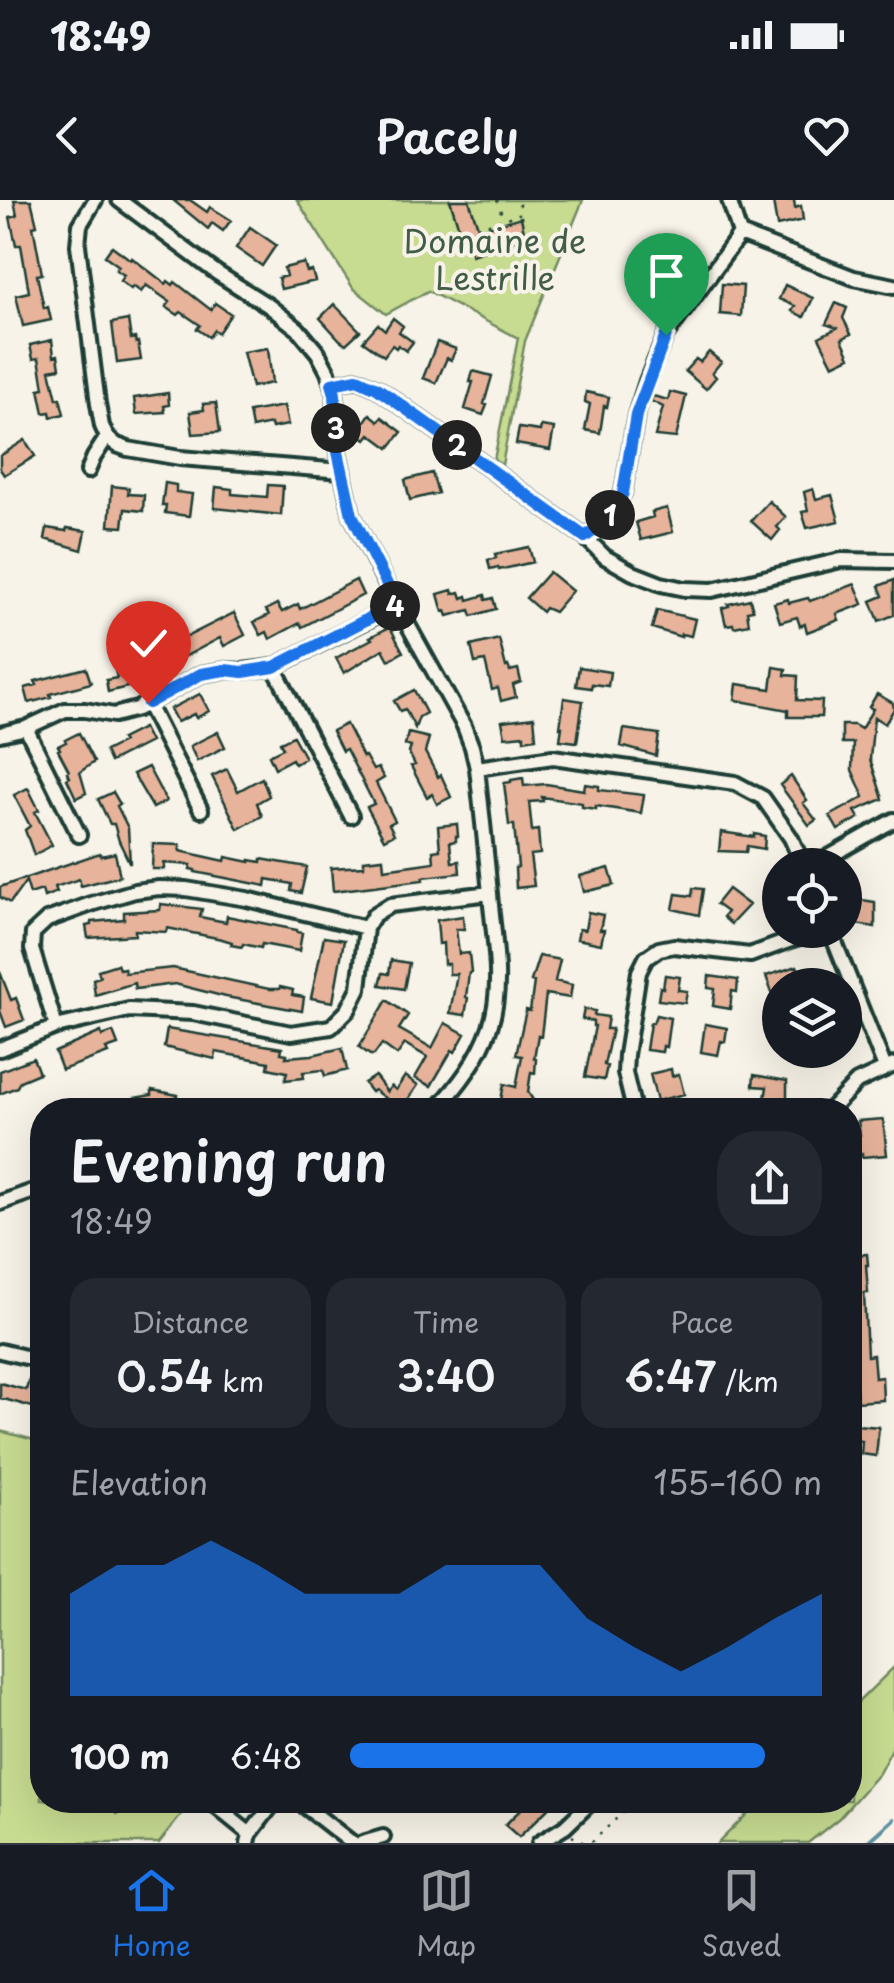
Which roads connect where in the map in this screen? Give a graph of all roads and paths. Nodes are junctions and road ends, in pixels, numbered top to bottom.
1 (95, 200) edge
2 (119, 200) edge
3 (497, 200) edge
4 (519, 200) edge
5 (728, 200) edge
6 (503, 219) junction
7 (478, 228) dead end
8 (740, 234) junction
9 (894, 286) edge
10 (332, 384) junction
11 (107, 438) junction
12 (88, 471) dead end
13 (342, 472) junction
14 (585, 537) junction
15 (894, 561) edge
16 (397, 604) junction
17 (274, 667) junction
18 (148, 703) junction
19 (26, 728) junction
20 (0, 734) edge
21 (476, 768) junction
22 (201, 810) dead end
23 (351, 816) dead end
24 (894, 820) edge
25 (79, 835) dead end
26 (796, 848) edge
27 (845, 848) edge
28 (490, 892) junction
29 (366, 928) junction
30 (771, 948) edge
31 (838, 948) edge
32 (56, 1027) junction
33 (0, 1049) edge
34 (889, 1066) edge
35 (446, 1098) edge
36 (630, 1098) edge
37 (842, 1098) edge
38 (30, 1192) edge
39 (0, 1201) edge
40 (0, 1351) edge
41 (30, 1358) edge
42 (222, 1813) edge
43 (267, 1813) edge
44 (314, 1813) edge
45 (578, 1813) edge
46 (622, 1813) edge
47 (565, 1826) junction
48 (383, 1836) dead end
49 (249, 1839) edge
50 (894, 1839) edge
51 (352, 1843) edge
52 (362, 1843) edge
53 (539, 1843) edge
54 (890, 1843) edge

1 - 11 street
2 - 10 street
3 - 6 path
4 - 6 path
5 - 8 street
6 - 7 path
8 - 9 street
8 - 14 street
10 - 13 street
10 - 14 street
11 - 12 street
11 - 13 street
13 - 16 street
14 - 15 street
16 - 17 street
16 - 21 street
17 - 18 street
17 - 23 street
18 - 19 street
18 - 22 street
19 - 20 street
19 - 25 street
21 - 26 street
21 - 28 street
24 - 27 street
28 - 29 street
28 - 35 street
29 - 32 street
29 - 32 street
30 - 36 street
31 - 34 street
32 - 33 street
34 - 37 street
38 - 39 street
40 - 41 street
42 - 49 street
43 - 49 street
44 - 51 street
45 - 47 street
46 - 47 path
47 - 53 street
48 - 52 street
50 - 54 path

